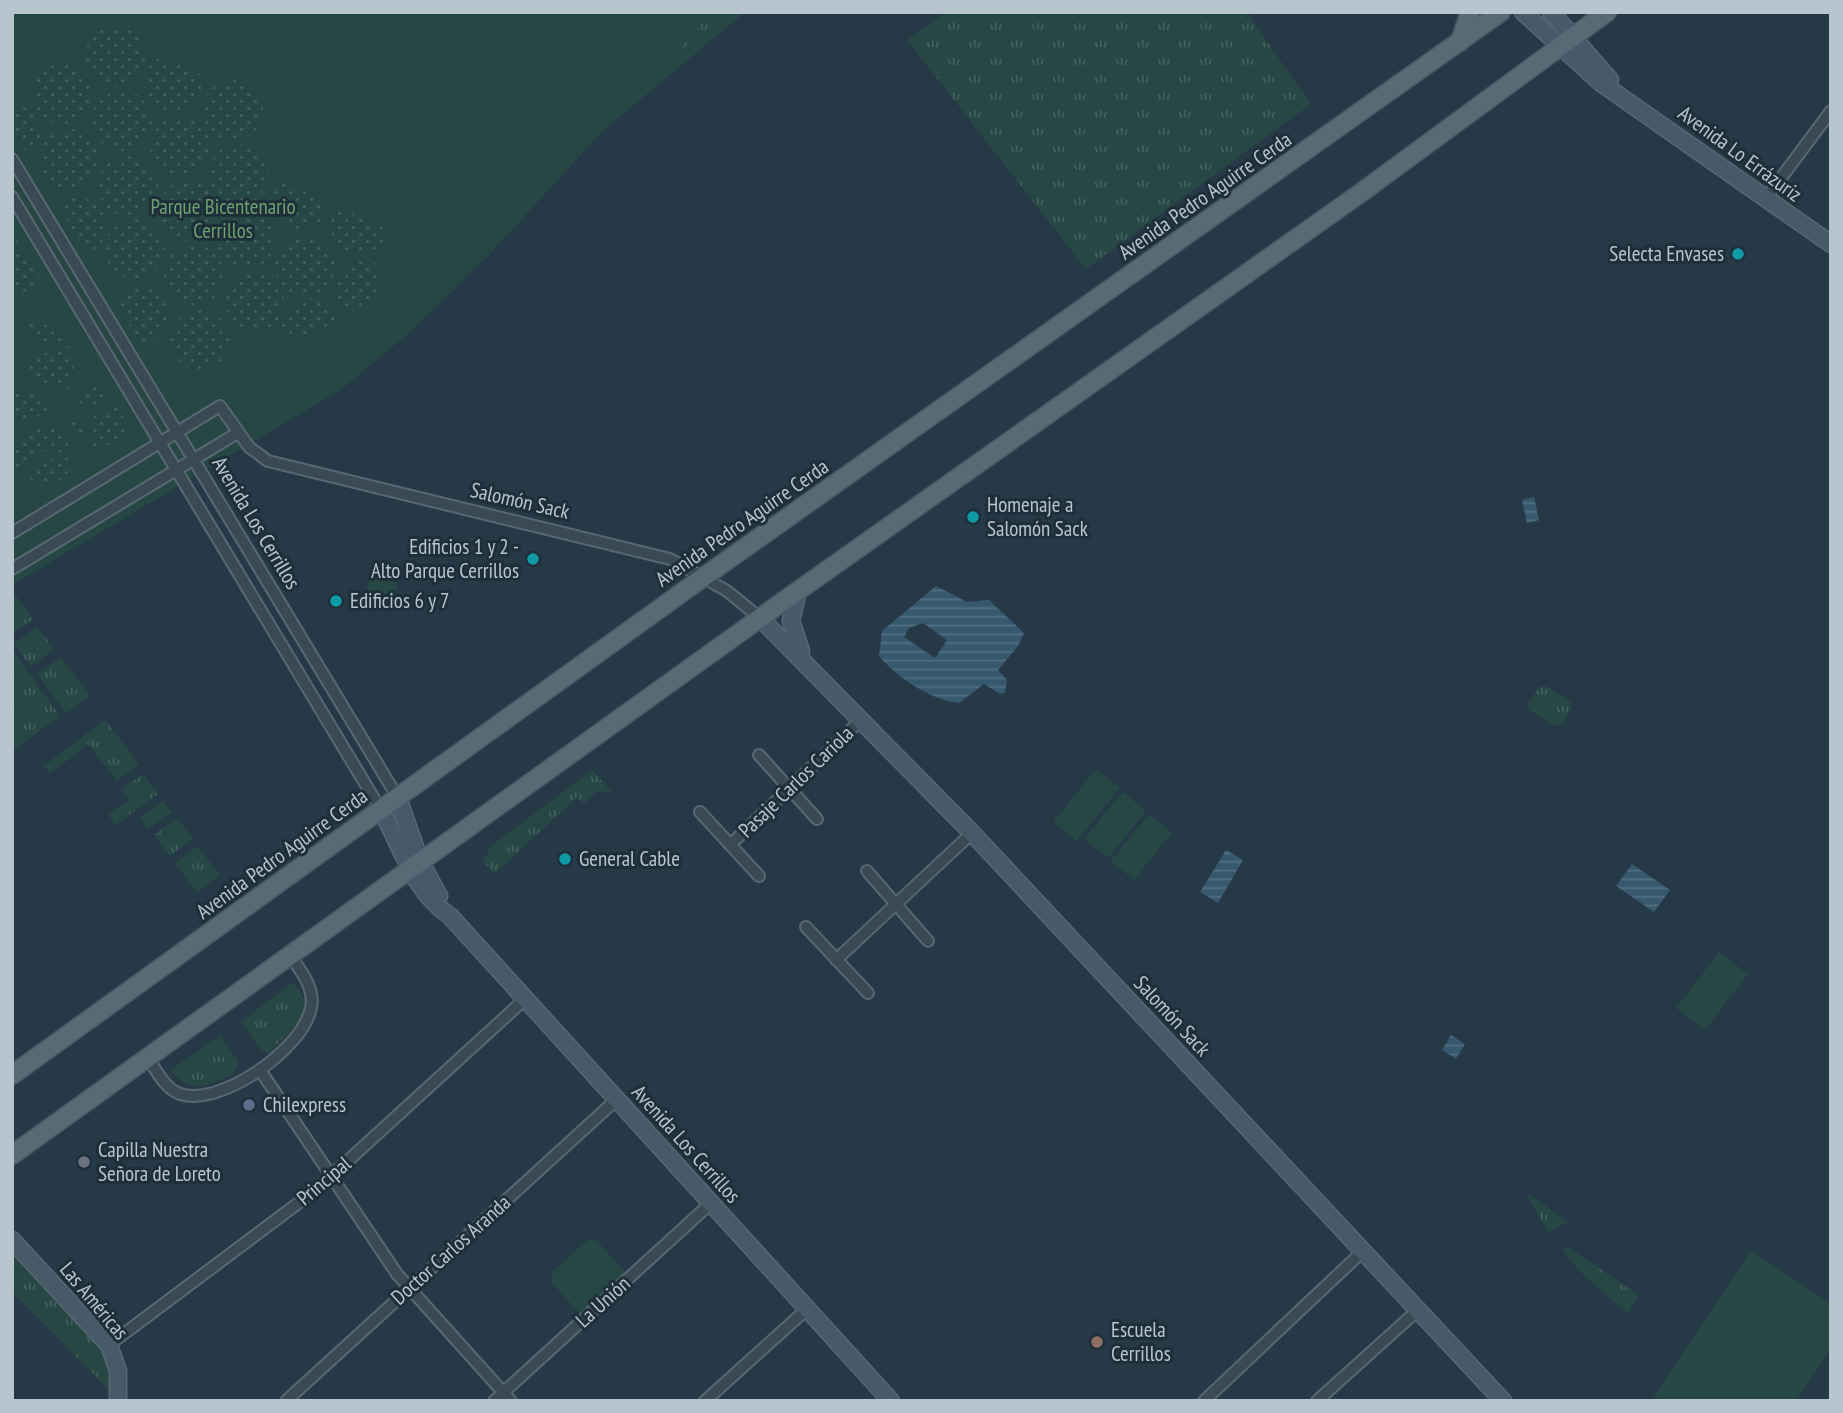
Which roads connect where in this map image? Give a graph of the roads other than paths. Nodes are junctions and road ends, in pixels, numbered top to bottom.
1 (1470, 12) edge
2 (1501, 12) edge
3 (1523, 12) edge
4 (1551, 12) edge
5 (1607, 12) edge
6 (1460, 41) junction
7 (1567, 43) junction
8 (1831, 111) edge
9 (12, 159) edge
10 (12, 197) edge
11 (1766, 198) junction
12 (1831, 244) edge
13 (176, 432) junction
14 (239, 432) junction
15 (159, 443) junction
16 (194, 461) junction
17 (177, 472) junction
18 (12, 533) edge
19 (12, 569) edge
20 (704, 577) junction
21 (798, 591) junction
22 (760, 618) junction
23 (807, 663) junction
24 (862, 719) junction
25 (759, 755) dead end
26 (789, 789) junction
27 (398, 798) junction
28 (381, 810) junction
29 (700, 812) dead end
30 (817, 819) dead end
31 (972, 833) junction
32 (730, 845) junction
33 (415, 864) junction
34 (867, 871) dead end
35 (759, 876) dead end
36 (896, 904) junction
37 (806, 927) dead end
38 (929, 941) dead end
39 (290, 954) junction
40 (836, 960) junction
41 (867, 993) dead end
42 (525, 999) junction
43 (148, 1058) junction
44 (260, 1070) junction
45 (12, 1075) edge
46 (617, 1099) junction
47 (12, 1155) edge
48 (331, 1176) junction
49 (711, 1203) junction
50 (12, 1240) edge
51 (1363, 1251) junction
52 (409, 1289) junction
53 (807, 1309) junction
54 (1419, 1309) junction
55 (109, 1345) junction
56 (503, 1398) edge
57 (1212, 1398) edge
58 (118, 1401) edge
59 (286, 1401) edge
60 (705, 1401) edge
61 (891, 1401) edge
62 (1317, 1401) edge
63 (1503, 1401) edge

1 - 6 main road
2 - 6 main road, Avenida Pedro Aguirre Cerda
3 - 7 street, Avenida Lo Errázuriz
4 - 7 street, Avenida Lo Errázuriz
5 - 7 main road
6 - 20 main road, Avenida Pedro Aguirre Cerda
7 - 11 street, Avenida Lo Errázuriz
7 - 21 main road
8 - 11 street
9 - 13 street, Avenida Los Cerrillos
10 - 15 street, Avenida Los Cerrillos
11 - 12 street, Avenida Lo Errázuriz
13 - 14 street, Salomón Sack
13 - 15 street
13 - 16 street, Avenida Los Cerrillos
14 - 16 street
14 - 20 street, Salomón Sack
15 - 17 street, Avenida Los Cerrillos
15 - 18 street
16 - 17 street
16 - 27 street, Avenida Los Cerrillos
17 - 19 street
17 - 28 street, Avenida Los Cerrillos
20 - 22 street, Salomón Sack
20 - 27 main road, Avenida Pedro Aguirre Cerda
21 - 22 main road
21 - 23 street, Salomón Sack
22 - 23 street, Salomón Sack
22 - 33 main road
23 - 24 street, Salomón Sack
24 - 26 street, Pasaje Carlos Cariola
24 - 31 street, Salomón Sack
25 - 26 street
26 - 30 street
26 - 32 street, Pasaje Carlos Cariola
27 - 28 main road, Avenida Pedro Aguirre Cerda
27 - 33 street, Avenida Los Cerrillos
28 - 33 street, Avenida Los Cerrillos
28 - 45 main road, Avenida Pedro Aguirre Cerda
29 - 32 street
31 - 36 street
31 - 51 street, Salomón Sack
32 - 35 street
33 - 39 main road
33 - 42 street, Avenida Los Cerrillos
34 - 36 street
36 - 38 street
36 - 40 street
37 - 40 street
39 - 43 main road
39 - 44 street
40 - 41 street
42 - 46 street, Avenida Los Cerrillos
42 - 48 street, Principal
43 - 44 street
43 - 47 main road
44 - 48 street
46 - 49 street, Avenida Los Cerrillos
46 - 52 street, Doctor Carlos Aranda
48 - 52 street
48 - 55 street, Principal
49 - 53 street, Avenida Los Cerrillos
49 - 56 street, La Unión
50 - 55 street, Las Américas
51 - 54 street, Salomón Sack
51 - 57 street
52 - 56 street
52 - 59 street, Doctor Carlos Aranda
53 - 60 street
53 - 61 street, Avenida Los Cerrillos
54 - 62 street
54 - 63 street, Salomón Sack
55 - 58 street, Las Américas

